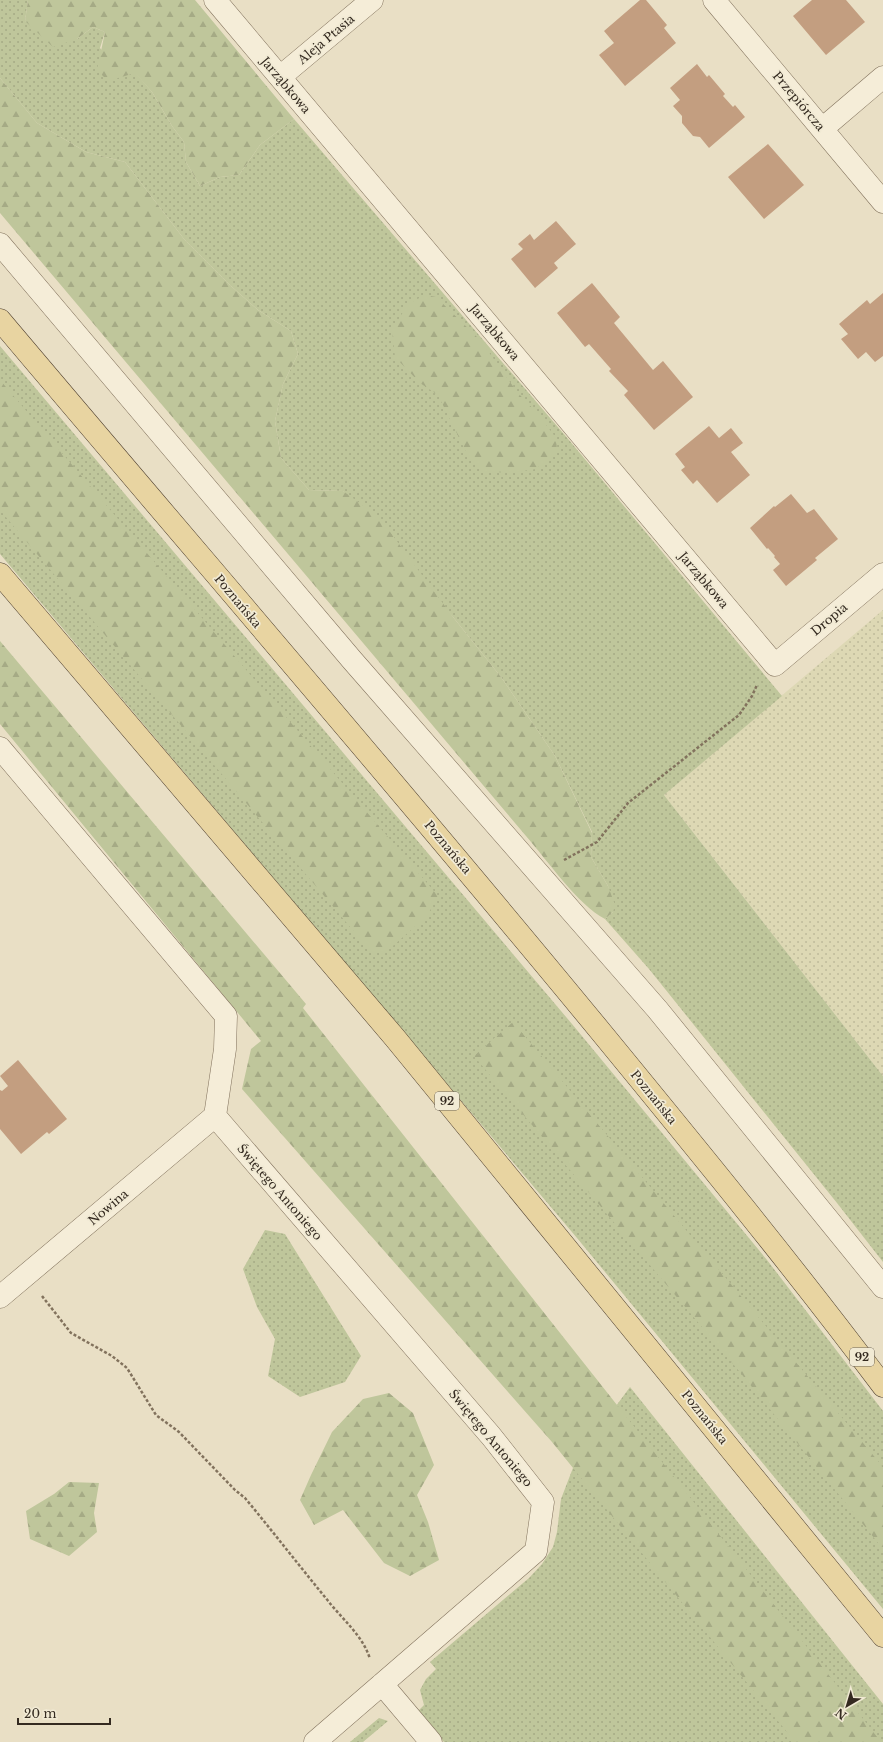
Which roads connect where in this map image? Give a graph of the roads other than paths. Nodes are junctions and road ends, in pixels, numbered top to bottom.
1 (215, 0) edge
2 (372, 0) edge
3 (714, 0) edge
4 (280, 77) junction
5 (883, 77) edge
6 (822, 129) junction
7 (883, 202) edge
8 (0, 244) edge
9 (0, 320) edge
10 (0, 574) edge
11 (883, 574) edge
12 (775, 665) joint
13 (0, 748) edge
14 (215, 1116) junction
15 (883, 1287) edge
16 (0, 1297) edge
17 (883, 1386) edge
18 (883, 1636) edge
19 (382, 1684) junction
20 (315, 1742) edge
21 (431, 1742) edge

1 - 4 street, Jarząbkowa
2 - 4 street, Aleja Ptasia
3 - 6 street, Przepiórcza
4 - 12 street, Jarząbkowa
5 - 6 street
6 - 7 street, Przepiórcza
8 - 15 street
9 - 17 main road, Poznańska / 92
10 - 18 main road, Poznańska / 92
11 - 12 street, Dropia
13 - 14 street
14 - 16 street, Nowina
14 - 19 street, Świętego Antoniego
19 - 20 street, Świętego Antoniego
19 - 21 street

